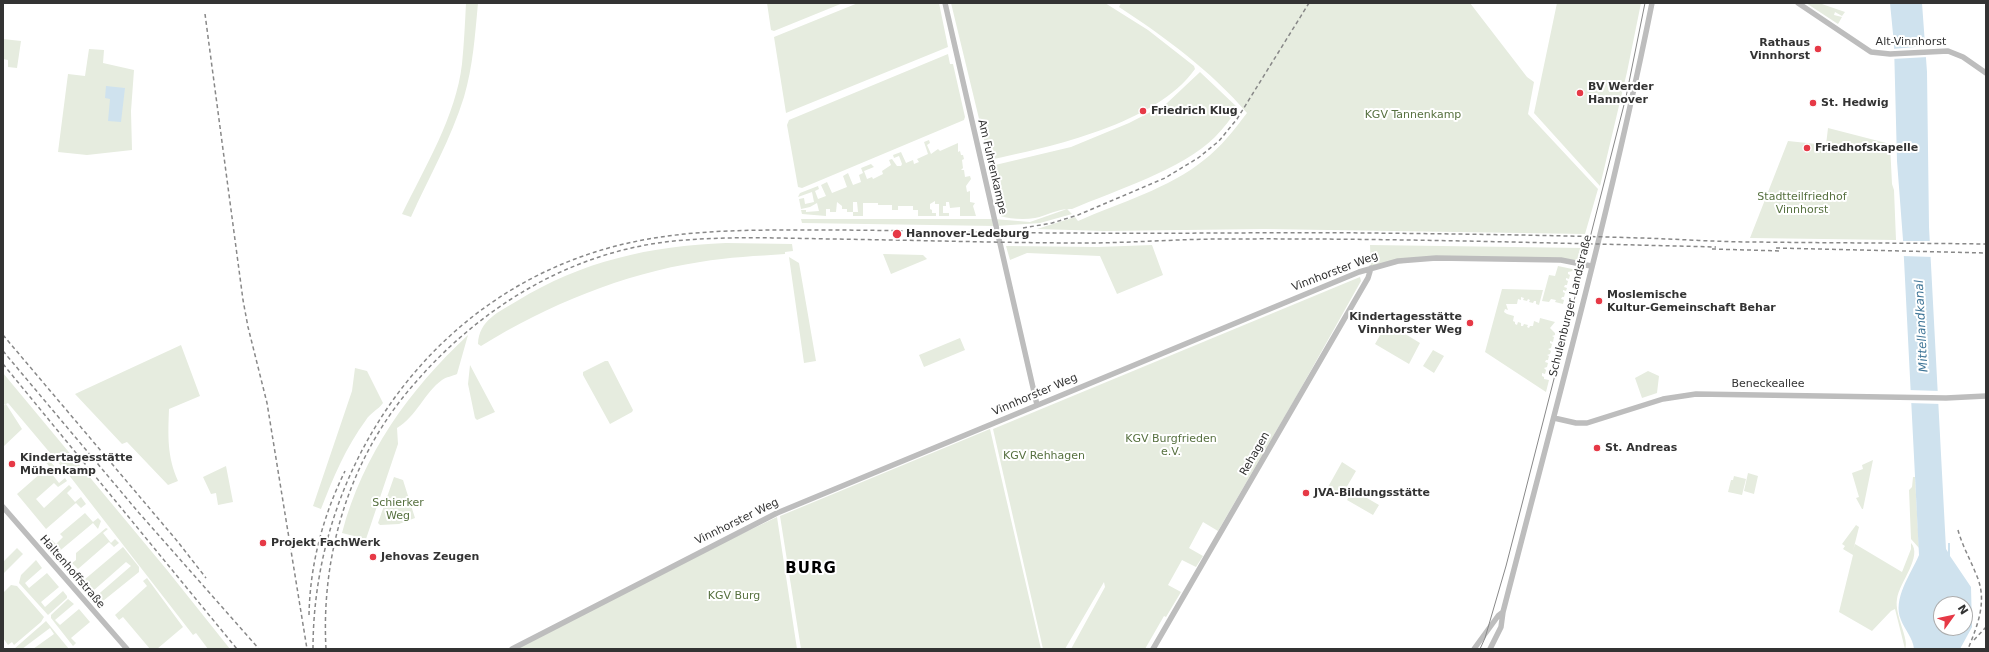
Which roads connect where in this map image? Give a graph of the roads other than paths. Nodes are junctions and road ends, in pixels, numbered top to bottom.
1 (945, 3) edge
2 (1652, 3) edge
3 (1798, 3) edge
4 (1986, 73) edge
5 (1591, 266) junction
6 (1371, 268) junction
7 (1986, 396) edge
8 (1037, 405) junction
9 (1554, 418) junction
10 (3, 508) edge
11 (1503, 612) junction
12 (127, 649) edge
13 (512, 649) edge
14 (1153, 649) edge
15 (1474, 649) edge
16 (1490, 649) edge

1 - 8 street, Am Fuhrenkampe
2 - 5 street, Schulenburger Landstraße
3 - 4 street, Alt-Vinnhorst
5 - 6 street, Vinnhorster Weg
5 - 9 street, Schulenburger Landstraße
6 - 8 street, Vinnhorster Weg
6 - 14 street, Rehagen
7 - 9 street, Beneckeallee
8 - 13 street, Vinnhorster Weg
9 - 11 street, Schulenburger Landstraße
10 - 12 street, Haltenhoffstraße
11 - 15 street, Schulenburger Landstraße
11 - 16 street, Schulenburger Landstraße

